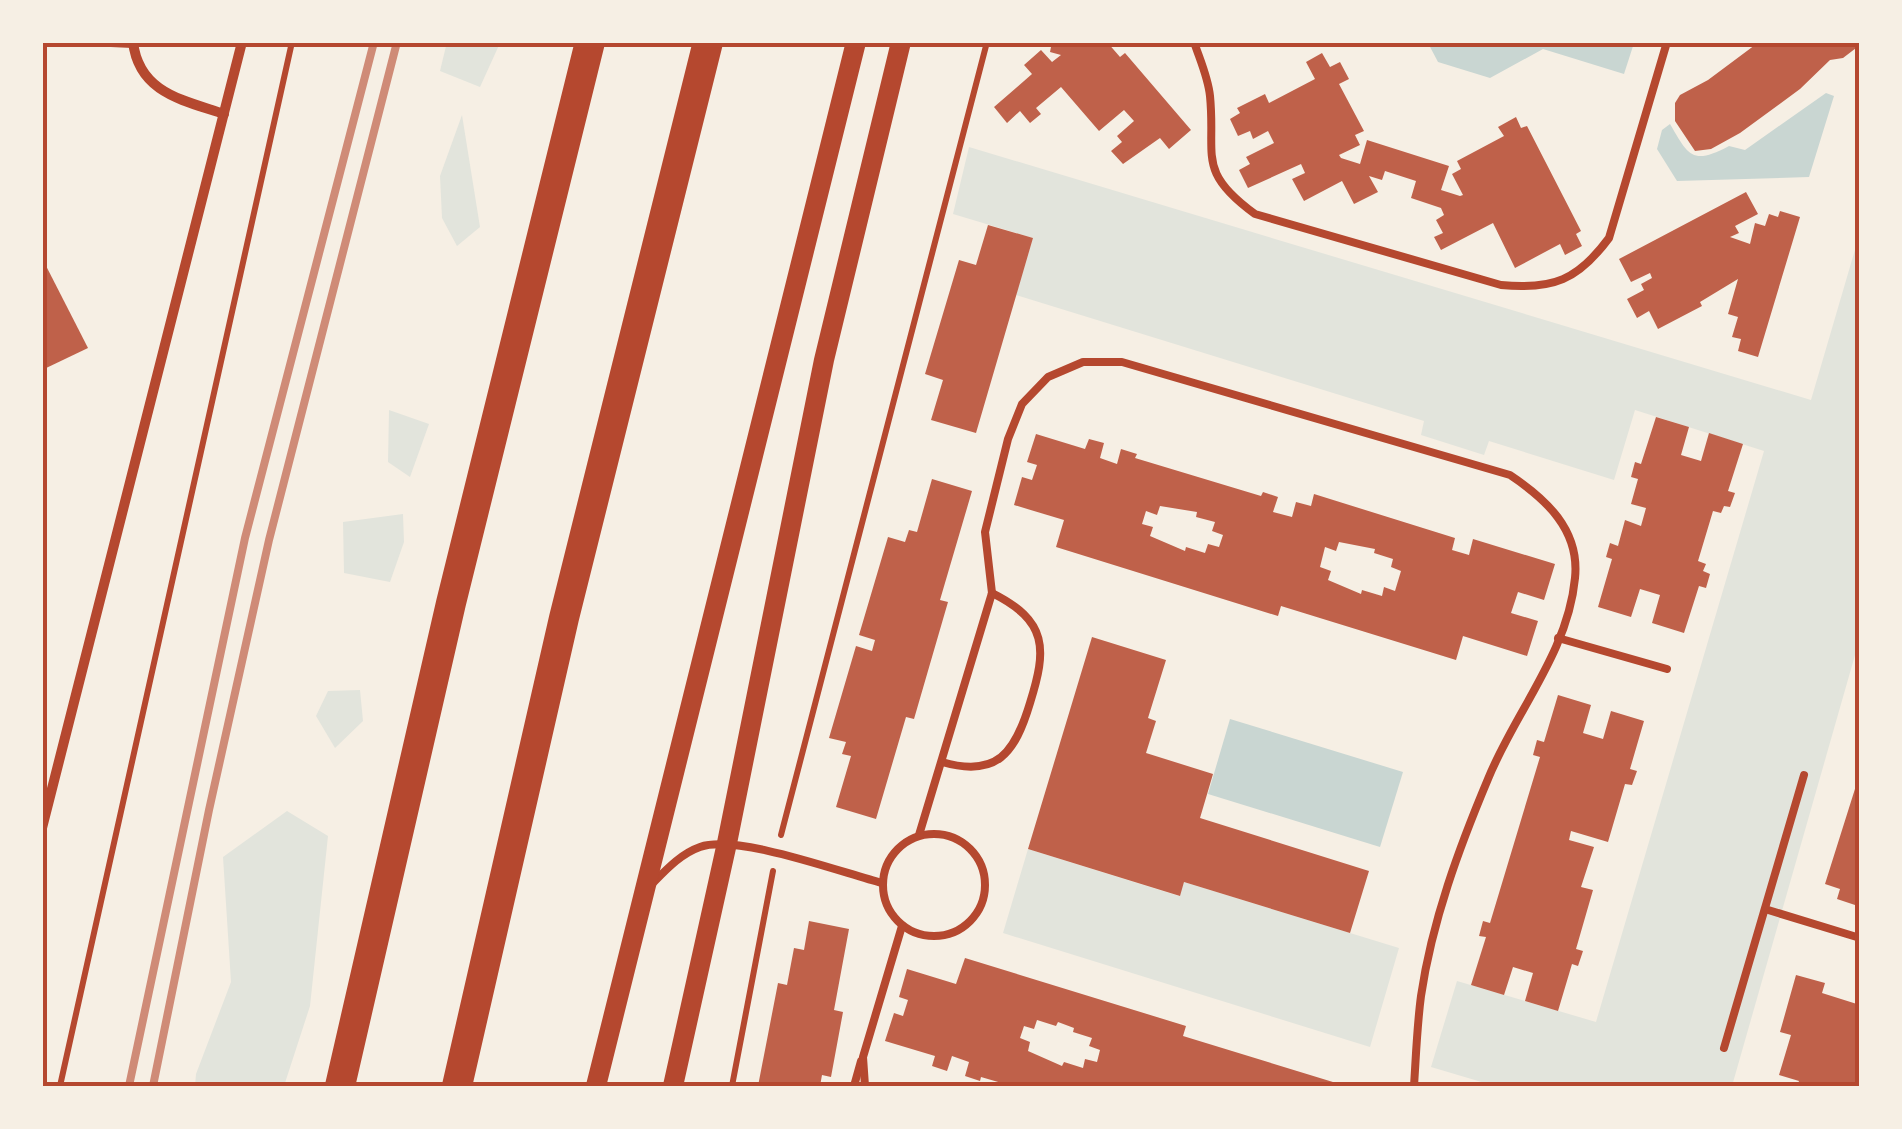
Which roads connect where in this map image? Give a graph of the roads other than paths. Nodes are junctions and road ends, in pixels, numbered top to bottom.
1 (90, 42) edge
2 (242, 42) edge
3 (590, 42) edge
4 (708, 42) edge
5 (856, 42) edge
6 (901, 42) edge
7 (1194, 42) edge
8 (1667, 42) edge
9 (133, 43) edge
10 (224, 114) junction
11 (992, 593) junction
12 (1558, 638) junction
13 (1667, 668) dead end
14 (942, 762) junction
15 (1804, 775) dead end
16 (42, 828) edge
17 (919, 835) junction
18 (727, 843) junction
19 (882, 884) junction
20 (646, 891) junction
21 (1765, 909) junction
22 (902, 926) junction
23 (1860, 938) edge
24 (1724, 1048) dead end
25 (863, 1057) junction
26 (340, 1086) edge
27 (457, 1086) edge
28 (596, 1086) edge
29 (673, 1086) edge
30 (854, 1086) edge
31 (865, 1086) edge
32 (1414, 1086) edge

1 - 9 lane
2 - 10 street
3 - 26 highway
4 - 27 highway
5 - 20 main road
6 - 18 main road
7 - 8 lane
9 - 10 street
10 - 16 street
11 - 12 lane
11 - 14 lane
11 - 14 lane
12 - 13 lane
12 - 32 lane
14 - 17 lane
15 - 21 lane
17 - 19 lane
17 - 22 lane
18 - 19 lane
18 - 20 lane
18 - 29 main road
19 - 22 lane
20 - 28 main road
21 - 23 lane
21 - 24 lane
22 - 25 lane
25 - 30 lane
25 - 31 lane

